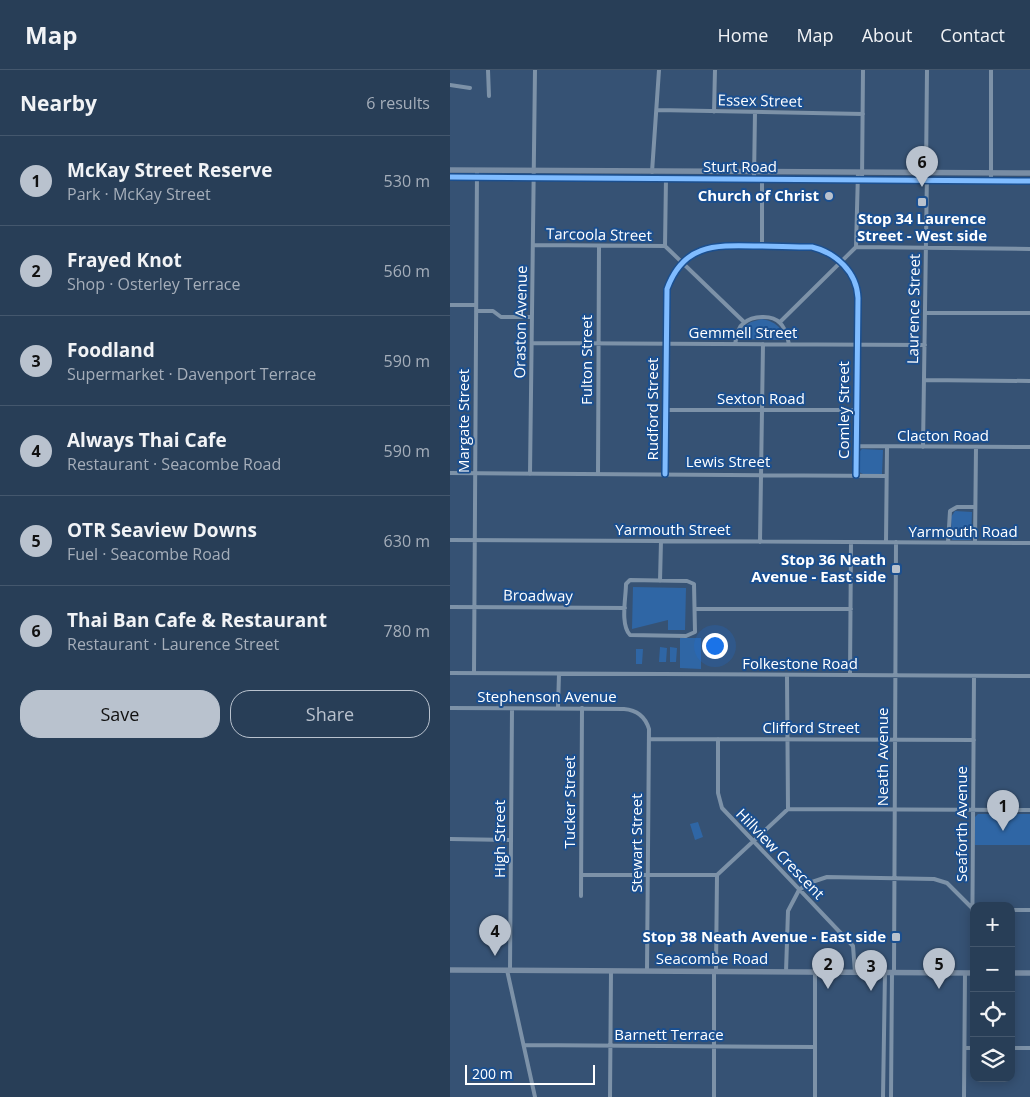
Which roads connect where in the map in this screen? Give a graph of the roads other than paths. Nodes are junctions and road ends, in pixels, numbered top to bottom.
1 (488, 70) edge
2 (536, 70) edge
3 (659, 70) edge
4 (714, 70) edge
5 (863, 70) edge
6 (927, 70) edge
7 (992, 70) edge
8 (450, 85) edge
9 (470, 88) dead end
10 (489, 96) dead end
11 (657, 110) junction
12 (714, 112) junction
13 (754, 112) junction
14 (863, 114) junction
15 (450, 170) edge
16 (477, 170) junction
17 (534, 170) junction
18 (652, 171) junction
19 (666, 171) junction
20 (754, 171) junction
21 (860, 172) junction
22 (927, 172) junction
23 (991, 173) junction
24 (1030, 173) edge
25 (450, 177) edge
26 (477, 178) junction
27 (534, 178) junction
28 (652, 179) junction
29 (666, 179) junction
30 (754, 179) junction
31 (762, 179) junction
32 (860, 180) junction
33 (926, 180) junction
34 (991, 181) junction
35 (1030, 181) edge
36 (533, 245) junction
37 (599, 246) junction
38 (665, 246) junction
39 (762, 246) junction
40 (856, 247) junction
41 (926, 248) junction
42 (1030, 249) edge
43 (682, 262) junction
44 (842, 262) junction
45 (450, 305) edge
46 (476, 305) junction
47 (476, 311) junction
48 (925, 313) junction
49 (1030, 313) edge
50 (532, 317) junction
51 (744, 322) junction
52 (780, 322) junction
53 (532, 343) junction
54 (599, 343) junction
55 (666, 344) junction
56 (735, 344) junction
57 (763, 344) junction
58 (788, 344) junction
59 (857, 344) junction
60 (925, 345) junction
61 (924, 380) junction
62 (1030, 381) edge
63 (666, 410) junction
64 (762, 410) junction
65 (857, 410) junction
66 (856, 446) junction
67 (887, 447) junction
68 (923, 447) junction
69 (976, 447) junction
70 (1030, 447) edge
71 (450, 473) edge
72 (475, 473) junction
73 (530, 474) junction
74 (598, 474) junction
75 (665, 474) junction
76 (761, 475) junction
77 (856, 475) junction
78 (886, 476) junction
79 (976, 507) junction
80 (450, 540) edge
81 (475, 540) junction
82 (660, 541) junction
83 (760, 542) junction
84 (851, 542) junction
85 (886, 542) junction
86 (896, 542) junction
87 (948, 542) junction
88 (975, 543) junction
89 (1030, 543) edge
90 (660, 580) junction
91 (450, 607) edge
92 (475, 607) junction
93 (626, 608) junction
94 (850, 608) junction
95 (696, 609) junction
96 (450, 673) edge
97 (474, 673) junction
98 (558, 674) junction
99 (787, 675) junction
100 (850, 675) junction
101 (895, 676) junction
102 (974, 676) junction
103 (1030, 676) edge
104 (450, 708) edge
105 (512, 708) junction
106 (558, 708) junction
107 (582, 708) junction
108 (642, 716) joint
109 (649, 739) junction
110 (718, 739) junction
111 (787, 739) junction
112 (895, 740) junction
113 (974, 740) junction
114 (788, 809) junction
115 (894, 809) junction
116 (973, 810) junction
117 (1030, 810) edge
118 (450, 839) edge
119 (511, 840) junction
120 (752, 841) junction
121 (581, 875) junction
122 (648, 875) junction
123 (717, 876) junction
124 (894, 878) junction
125 (799, 890) junction
126 (581, 896) dead end
127 (973, 902) edge
128 (970, 905) edge
129 (1015, 910) edge
130 (1030, 910) edge
131 (450, 970) edge
132 (508, 970) junction
133 (611, 971) junction
134 (647, 971) junction
135 (715, 971) junction
136 (786, 972) junction
137 (815, 972) junction
138 (855, 972) junction
139 (890, 972) junction
140 (965, 972) junction
141 (970, 972) edge
142 (1015, 973) edge
143 (1030, 973) edge
144 (524, 1046) junction
145 (611, 1046) junction
146 (714, 1047) junction
147 (815, 1047) junction
148 (965, 1048) junction
149 (970, 1048) edge
150 (1015, 1048) edge
151 (1030, 1048) edge
152 (535, 1097) edge
153 (610, 1097) edge
154 (714, 1097) edge
155 (815, 1097) edge
156 (883, 1097) edge
157 (891, 1097) edge
158 (964, 1097) edge

1 - 10 street
2 - 17 street, Oraston Avenue
3 - 11 street
4 - 12 street
5 - 14 street
6 - 22 street, Laurence Street
7 - 23 street
8 - 9 street
11 - 12 street, Essex Street
11 - 18 street
12 - 13 street, Essex Street
13 - 14 street, Essex Street
13 - 20 street
14 - 21 street
15 - 16 main road, Sturt Road
16 - 17 main road, Sturt Road
16 - 26 street, Margate Street
17 - 18 main road, Sturt Road
17 - 27 street, Oraston Avenue
18 - 19 main road, Sturt Road
18 - 28 street
19 - 20 main road, Sturt Road
19 - 29 street
20 - 21 main road, Sturt Road
20 - 30 street
21 - 22 main road, Sturt Road
21 - 32 street
22 - 23 main road, Sturt Road
22 - 33 street, Laurence Street
23 - 24 main road, Sturt Road
23 - 34 street
25 - 26 main road, Sturt Road
26 - 27 main road, Sturt Road
26 - 46 street, Margate Street
27 - 28 main road, Sturt Road
27 - 36 street, Oraston Avenue
28 - 29 main road, Sturt Road
29 - 30 main road, Sturt Road
29 - 38 street
30 - 31 main road, Sturt Road
31 - 32 main road, Sturt Road
31 - 39 street
32 - 33 main road, Sturt Road
32 - 40 street
33 - 34 main road, Sturt Road
33 - 41 street, Laurence Street
34 - 35 main road, Sturt Road
36 - 37 street, Tarcoola Street
36 - 50 street, Oraston Avenue
37 - 38 street, Tarcoola Street
37 - 54 street, Fulton Street
38 - 43 street
39 - 43 street
39 - 44 street
40 - 41 street
40 - 44 street
41 - 42 street
41 - 48 street, Laurence Street
43 - 51 street
43 - 55 street, Rudford Street
44 - 52 street
44 - 59 street, Comley Street
45 - 46 street
46 - 47 street, Margate Street
47 - 50 street
47 - 72 street, Margate Street
48 - 49 street
48 - 60 street, Laurence Street
50 - 53 street, Oraston Avenue
51 - 52 street
51 - 56 street
52 - 58 street
53 - 54 street, Gemmell Street
53 - 73 street, Oraston Avenue
54 - 55 street, Gemmell Street
54 - 74 street, Fulton Street
55 - 56 street, Gemmell Street
55 - 63 street, Rudford Street
56 - 57 street, Gemmell Street
57 - 58 street, Gemmell Street
57 - 64 street
58 - 59 street, Gemmell Street
59 - 60 street, Gemmell Street
59 - 65 street, Comley Street
60 - 61 street, Laurence Street
61 - 62 street
61 - 68 street, Laurence Street
63 - 64 street, Sexton Road
63 - 75 street, Rudford Street
64 - 65 street, Sexton Road
64 - 76 street
65 - 66 street, Comley Street
66 - 67 street, Clacton Road
66 - 77 street, Comley Street
67 - 68 street, Clacton Road
67 - 78 street
68 - 69 street, Clacton Road
69 - 70 street, Clacton Road
69 - 79 street
71 - 72 street, Lewis Street
72 - 73 street, Lewis Street
72 - 81 street, Margate Street
73 - 74 street, Lewis Street
74 - 75 street, Lewis Street
75 - 76 street, Lewis Street
76 - 77 street, Lewis Street
76 - 83 street
77 - 78 street, Lewis Street
78 - 85 street
79 - 87 street
79 - 88 street
80 - 81 street, Yarmouth Street
81 - 82 street, Yarmouth Street
81 - 92 street, Margate Street
82 - 83 street, Yarmouth Street
82 - 90 street
83 - 84 street, Yarmouth Street
84 - 85 street, Yarmouth Street
84 - 94 street
85 - 86 street, Yarmouth Street
86 - 87 street, Yarmouth Road
86 - 101 street, Neath Avenue
87 - 88 street, Yarmouth Road
88 - 89 street, Yarmouth Road
90 - 93 street
90 - 95 street
91 - 92 street, Broadway
92 - 93 street, Broadway
92 - 97 street, Margate Street
93 - 95 street
94 - 95 street
94 - 100 street
96 - 97 street, Folkestone Road
97 - 98 street, Folkestone Road
98 - 99 street, Folkestone Road
98 - 106 street
99 - 100 street, Folkestone Road
99 - 111 street
100 - 101 street, Folkestone Road
101 - 102 street, Folkestone Road
101 - 112 street, Neath Avenue
102 - 103 street, Folkestone Road
102 - 113 street, Seaforth Avenue
104 - 105 street, Stephenson Avenue
105 - 106 street, Stephenson Avenue
105 - 119 street, High Street
106 - 107 street, Stephenson Avenue
107 - 108 street, Stephenson Avenue
107 - 121 street, Tucker Street
108 - 109 street, Stewart Street
109 - 110 street, Clifford Street
109 - 122 street, Stewart Street
110 - 111 street, Clifford Street
110 - 120 street, Hillview Crescent
111 - 112 street, Clifford Street
111 - 114 street
112 - 113 street, Clifford Street
112 - 115 street, Neath Avenue
113 - 116 street, Seaforth Avenue
114 - 115 street
114 - 120 street
115 - 116 street
115 - 124 street, Neath Avenue
116 - 117 street
116 - 127 street, Seaforth Avenue
118 - 119 street
119 - 132 street, High Street
120 - 123 street
120 - 125 street, Hillview Crescent
121 - 122 street
121 - 126 street, Tucker Street
122 - 123 street
122 - 134 street, Stewart Street
123 - 135 street
124 - 125 street
124 - 128 street
124 - 139 street, Neath Avenue
125 - 136 street
125 - 138 street, Hillview Crescent
129 - 130 street
131 - 132 main road, Seacombe Road
132 - 133 main road, Seacombe Road
132 - 144 street, High Street
133 - 134 main road, Seacombe Road
133 - 145 street
134 - 135 main road, Seacombe Road
135 - 136 main road, Seacombe Road
135 - 146 street
136 - 137 main road, Seacombe Road
137 - 138 main road, Seacombe Road
137 - 147 street
138 - 139 main road, Seacombe Road
139 - 140 main road, Seacombe Road
139 - 156 street
139 - 157 street
140 - 141 main road, Seacombe Road
140 - 148 street
142 - 143 main road
144 - 145 street, Barnett Terrace
144 - 152 street, High Street
145 - 146 street, Barnett Terrace
145 - 153 street
146 - 147 street, Barnett Terrace
146 - 154 street
147 - 155 street
148 - 149 street
148 - 158 street
150 - 151 street

